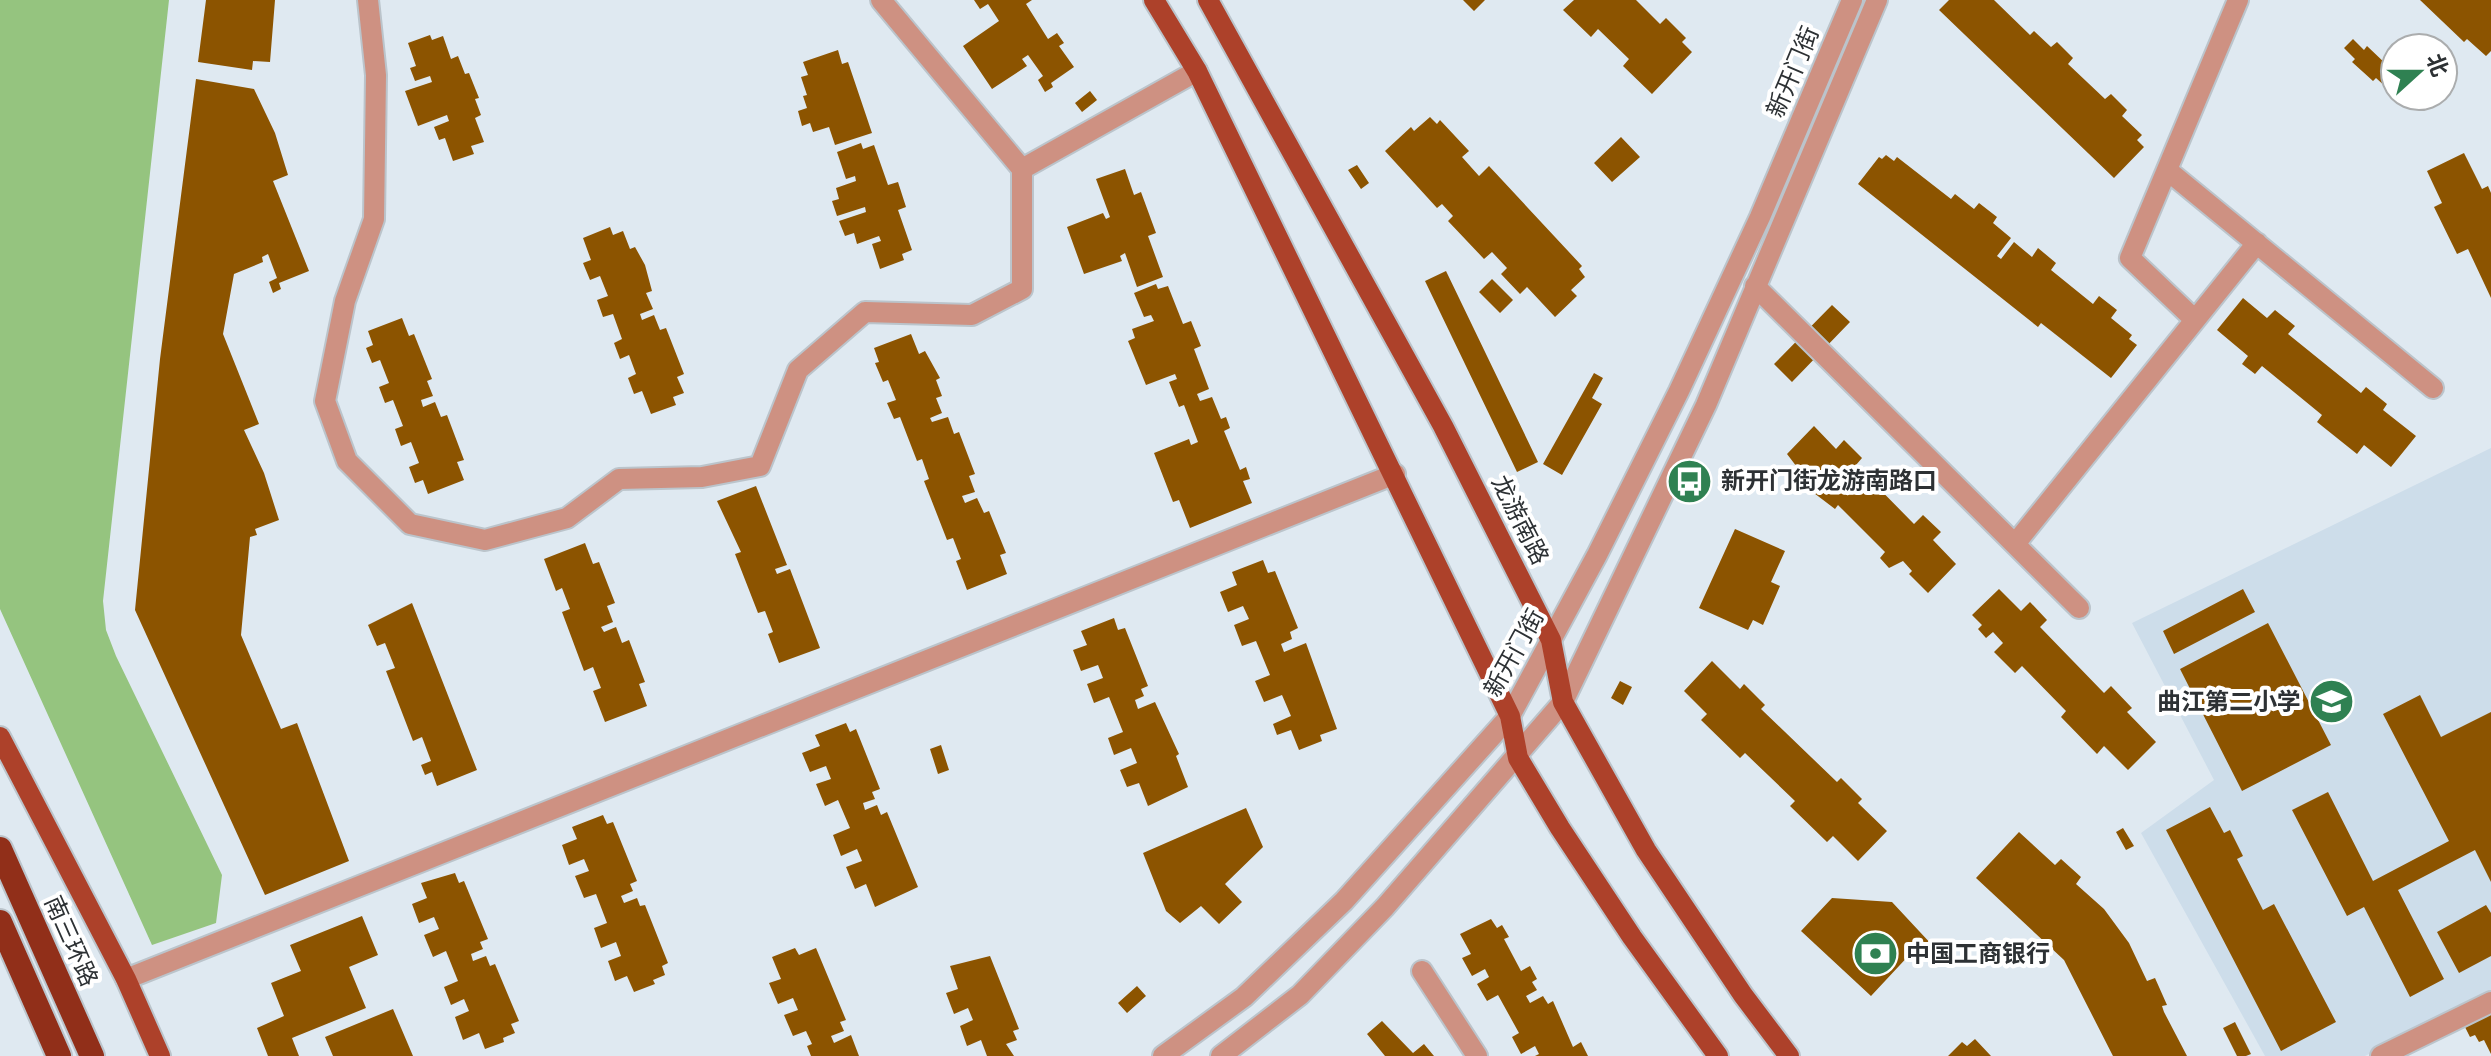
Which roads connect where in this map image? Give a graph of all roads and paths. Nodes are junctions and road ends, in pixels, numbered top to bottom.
1 (368, 0) edge
2 (881, 0) edge
3 (1154, 0) edge
4 (1208, 0) edge
5 (1852, 0) edge
6 (1877, 0) edge
7 (2238, 0) edge
8 (1197, 71) junction
9 (1022, 169) junction
10 (2167, 170) junction
11 (2257, 243) junction
12 (1755, 286) junction
13 (2195, 320) junction
14 (2433, 388) dead end
15 (1395, 474) junction
16 (2015, 544) junction
17 (2079, 608) dead end
18 (1551, 640) junction
19 (1563, 702) junction
20 (1510, 716) junction
21 (0, 737) edge
22 (1518, 758) junction
23 (0, 849) edge
24 (0, 922) edge
25 (1422, 971) dead end
26 (126, 979) junction
27 (2491, 1002) edge
28 (59, 1056) edge
29 (92, 1056) edge
30 (160, 1056) edge
31 (1163, 1056) edge
32 (1221, 1056) edge
33 (1477, 1056) edge
34 (1718, 1056) edge
35 (1789, 1056) edge
36 (2381, 1056) edge

1 - 9 street
2 - 9 street
3 - 8 main road
4 - 18 main road, 龙游南路
5 - 18 street, 新开门街
6 - 12 street, 新开门街
7 - 10 street
8 - 9 street
8 - 15 main road
10 - 11 street
10 - 13 street
11 - 13 street
11 - 14 street
12 - 16 street
12 - 19 street, 新开门街
13 - 16 street
15 - 20 main road
15 - 26 street
16 - 17 street
18 - 19 main road, 龙游南路
18 - 20 street, 新开门街
19 - 22 street, 新开门街
19 - 35 main road, 龙游南路
20 - 22 main road
20 - 31 street, 新开门街
21 - 26 main road
22 - 32 street, 新开门街
22 - 34 main road
23 - 29 highway, 南三环路
24 - 28 highway
25 - 33 street
26 - 30 main road
27 - 36 street

